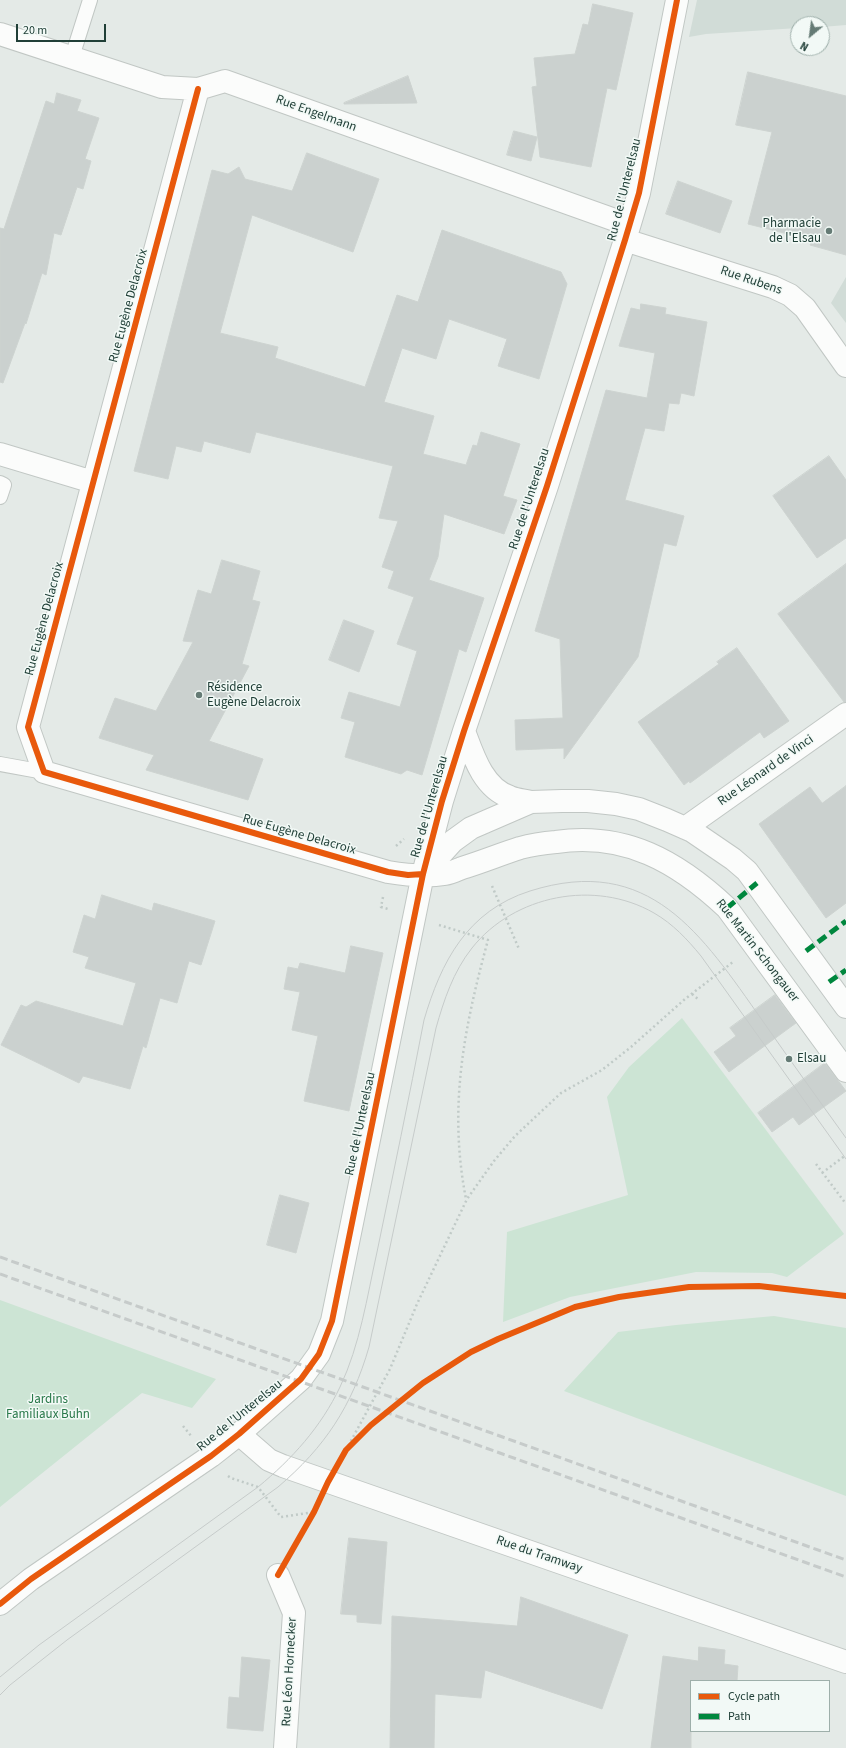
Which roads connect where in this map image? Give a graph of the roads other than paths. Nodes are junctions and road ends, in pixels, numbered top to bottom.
1 (90, 0) edge
2 (677, 0) edge
3 (0, 34) edge
4 (72, 57) junction
5 (198, 89) junction
6 (627, 233) junction
7 (846, 366) edge
8 (0, 454) edge
9 (93, 482) junction
10 (0, 483) edge
11 (0, 497) edge
12 (846, 714) edge
13 (464, 731) junction
14 (0, 764) edge
15 (44, 772) junction
16 (531, 802) junction
17 (686, 828) junction
18 (423, 874) junction
19 (846, 1006) edge
20 (846, 1070) edge
21 (239, 1434) junction
22 (278, 1576) dead end
23 (0, 1604) edge
24 (846, 1662) edge
25 (285, 1748) edge

1 - 4 lane
2 - 6 street, Rue de l'Unterelsau
3 - 4 street, Rue Engelmann
4 - 5 street, Rue Engelmann
5 - 6 street, Rue Engelmann
5 - 9 street, Rue Eugène Delacroix
6 - 7 street, Rue Rubens
6 - 13 street, Rue de l'Unterelsau
8 - 9 street
9 - 15 street, Rue Eugène Delacroix
10 - 11 lane
12 - 17 street, Rue Léonard de Vinci
13 - 16 street
13 - 18 street, Rue de l'Unterelsau
14 - 15 lane
15 - 18 street, Rue Eugène Delacroix
16 - 17 street
16 - 18 street
17 - 19 street
18 - 20 street, Rue Martin Schongauer
18 - 21 street, Rue de l'Unterelsau
21 - 23 street, Rue de l'Unterelsau
21 - 24 street, Rue du Tramway
22 - 25 street, Rue Léon Hornecker

